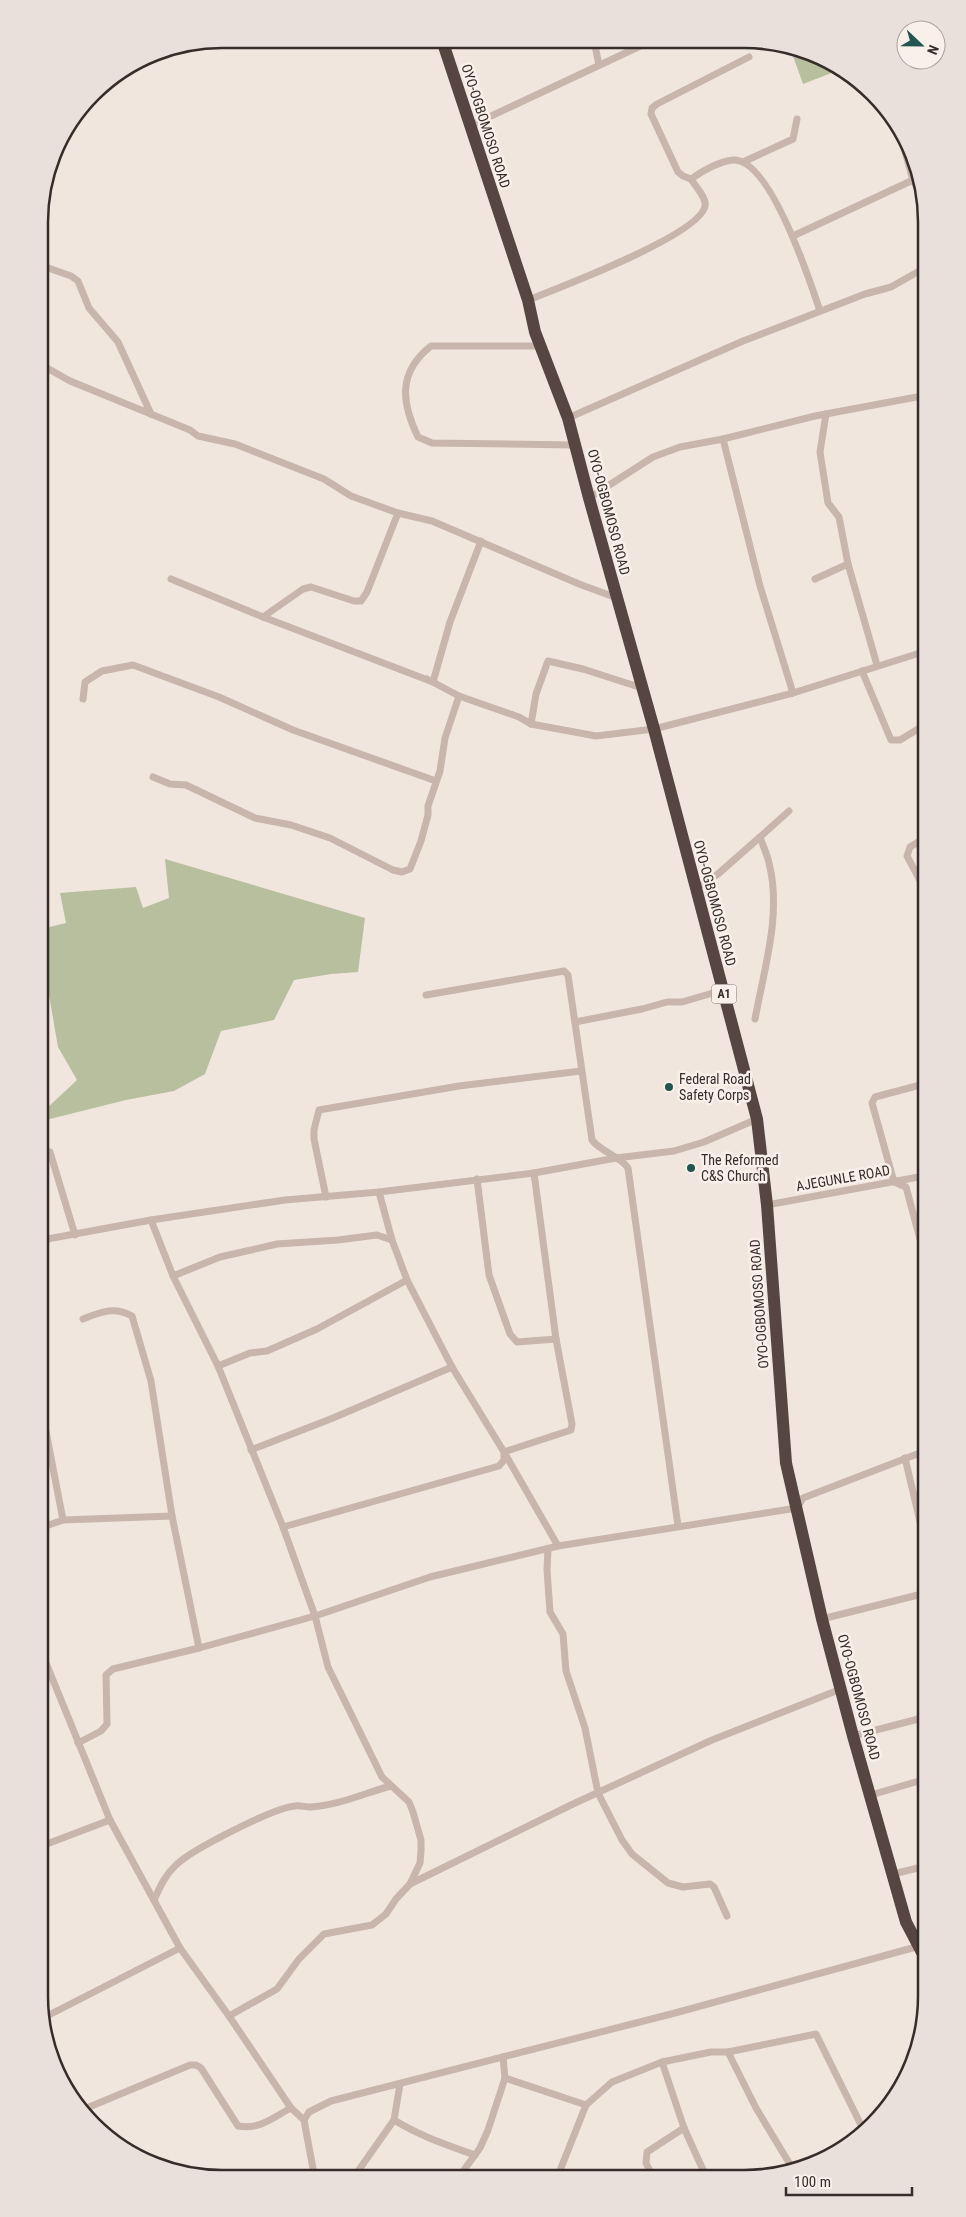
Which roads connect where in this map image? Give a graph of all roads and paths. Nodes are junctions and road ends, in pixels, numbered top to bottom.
1 (445, 48) edge
2 (595, 48) edge
3 (636, 48) edge
4 (749, 57) dead end
5 (599, 65) junction
6 (797, 119) dead end
7 (470, 126) junction
8 (743, 162) junction
9 (909, 167) edge
10 (691, 179) junction
11 (913, 180) joint
12 (793, 236) junction
13 (48, 268) edge
14 (918, 272) edge
15 (528, 300) junction
16 (820, 311) junction
17 (542, 346) junction
18 (48, 369) edge
19 (918, 397) edge
20 (151, 414) junction
21 (826, 414) junction
22 (568, 418) junction
23 (723, 439) junction
24 (575, 445) junction
25 (589, 498) junction
26 (398, 513) junction
27 (481, 541) junction
28 (848, 564) junction
29 (172, 579) dead end
30 (815, 579) dead end
31 (618, 598) junction
32 (263, 617) junction
33 (918, 653) edge
34 (877, 665) junction
35 (862, 671) junction
36 (427, 679) junction
37 (642, 688) junction
38 (793, 693) junction
39 (459, 696) junction
40 (83, 699) dead end
41 (531, 724) junction
42 (654, 729) junction
43 (918, 729) edge
44 (153, 777) dead end
45 (436, 781) junction
46 (789, 811) dead end
47 (760, 838) junction
48 (918, 842) edge
49 (918, 877) edge
50 (696, 888) junction
51 (723, 990) junction
52 (426, 994) dead end
53 (755, 1019) dead end
54 (575, 1022) junction
55 (581, 1072) junction
56 (918, 1086) edge
57 (757, 1119) junction
58 (48, 1151) edge
59 (616, 1158) junction
60 (534, 1173) junction
61 (918, 1177) edge
62 (477, 1179) junction
63 (894, 1182) junction
64 (379, 1192) junction
65 (326, 1197) junction
66 (767, 1205) junction
67 (151, 1220) junction
68 (918, 1232) edge
69 (75, 1235) junction
70 (48, 1239) edge
71 (392, 1240) junction
72 (173, 1276) junction
73 (407, 1280) junction
74 (83, 1319) dead end
75 (556, 1338) junction
76 (218, 1366) junction
77 (452, 1367) junction
78 (48, 1442) edge
79 (251, 1450) junction
80 (504, 1452) junction
81 (918, 1453) edge
82 (905, 1458) junction
83 (797, 1508) junction
84 (918, 1513) edge
85 (172, 1516) junction
86 (63, 1520) junction
87 (48, 1525) edge
88 (678, 1526) junction
89 (283, 1527) junction
90 (558, 1546) junction
91 (548, 1549) junction
92 (918, 1595) edge
93 (315, 1616) junction
94 (822, 1619) junction
95 (199, 1648) junction
96 (48, 1668) edge
97 (841, 1689) junction
98 (918, 1720) edge
99 (853, 1736) junction
100 (78, 1743) junction
101 (918, 1782) edge
102 (391, 1786) junction
103 (598, 1792) junction
104 (871, 1795) junction
105 (110, 1820) junction
106 (48, 1843) edge
107 (918, 1868) edge
108 (893, 1874) junction
109 (410, 1884) junction
110 (154, 1900) junction
111 (727, 1916) dead end
112 (918, 1938) edge
113 (918, 1946) edge
114 (180, 1948) junction
115 (49, 2015) edge
116 (229, 2016) junction
117 (728, 2052) junction
118 (503, 2057) junction
119 (662, 2062) junction
120 (505, 2078) junction
121 (400, 2084) junction
122 (586, 2105) junction
123 (89, 2107) edge
124 (290, 2108) junction
125 (304, 2120) junction
126 (394, 2120) junction
127 (861, 2124) edge
128 (684, 2128) junction
129 (476, 2154) junction
130 (790, 2164) edge
131 (313, 2170) edge
132 (359, 2170) edge
133 (464, 2170) edge
134 (560, 2170) edge
135 (649, 2170) edge
136 (703, 2170) edge

1 - 7 highway, OYO-OGBOMOSO ROAD / A1
2 - 5 street
3 - 5 street
4 - 10 street
5 - 7 street
6 - 8 street
7 - 15 highway, OYO-OGBOMOSO ROAD / A1
8 - 10 street
8 - 12 street
9 - 11 street
10 - 15 street
11 - 12 street
12 - 16 street
13 - 20 street
14 - 16 street
15 - 17 highway, OYO-OGBOMOSO ROAD / A1
16 - 22 street
17 - 22 highway, OYO-OGBOMOSO ROAD / A1
17 - 24 street
18 - 20 street
19 - 21 street
20 - 26 street
21 - 23 street
21 - 28 street
22 - 24 highway, OYO-OGBOMOSO ROAD / A1
23 - 25 street
23 - 38 street
24 - 25 highway, OYO-OGBOMOSO ROAD / A1
25 - 31 highway, OYO-OGBOMOSO ROAD / A1
26 - 27 street
26 - 32 street
27 - 31 street
27 - 36 street
28 - 30 street
28 - 34 street
29 - 32 street
31 - 37 highway, OYO-OGBOMOSO ROAD / A1
32 - 36 street
33 - 34 street
34 - 35 street
35 - 38 street
35 - 43 street
36 - 39 street
37 - 41 street
37 - 42 highway, OYO-OGBOMOSO ROAD / A1
38 - 42 street
39 - 41 street
39 - 45 street
40 - 45 street
41 - 42 street
42 - 50 highway, OYO-OGBOMOSO ROAD / A1
44 - 45 street
46 - 47 street
47 - 50 street
47 - 53 street
48 - 49 street
50 - 51 highway, OYO-OGBOMOSO ROAD / A1
51 - 54 street
51 - 57 highway, OYO-OGBOMOSO ROAD / A1
52 - 54 street
54 - 55 street
55 - 59 street
55 - 65 street
56 - 63 street
57 - 59 street
57 - 66 highway, OYO-OGBOMOSO ROAD / A1
58 - 69 street
59 - 60 street
59 - 88 street
60 - 62 street
60 - 75 street
61 - 63 street, AJEGUNLE ROAD
62 - 64 street
62 - 75 street
63 - 66 street, AJEGUNLE ROAD
63 - 68 street
64 - 65 street
64 - 71 street
65 - 67 street
66 - 83 highway, OYO-OGBOMOSO ROAD / A1
67 - 69 street
67 - 72 street
69 - 70 street
71 - 72 street
71 - 73 street
72 - 76 street
73 - 76 street
73 - 77 street
74 - 85 street
75 - 80 street
76 - 79 street
77 - 79 street
77 - 80 street
78 - 86 street
79 - 89 street
80 - 89 street
80 - 90 street
81 - 82 street
82 - 83 street
82 - 84 street
83 - 88 street
83 - 94 highway, OYO-OGBOMOSO ROAD / A1
85 - 86 street
85 - 95 street
86 - 87 street
88 - 90 street
89 - 93 street
90 - 91 street
91 - 93 street
91 - 103 street
92 - 94 street
93 - 95 street
93 - 102 street
94 - 97 highway, OYO-OGBOMOSO ROAD / A1
95 - 100 street
96 - 100 street
97 - 99 highway, OYO-OGBOMOSO ROAD / A1
97 - 103 street
98 - 99 street
99 - 104 highway, OYO-OGBOMOSO ROAD / A1
100 - 105 street
101 - 104 street
102 - 109 street
102 - 110 street
103 - 109 street
103 - 111 street
104 - 108 highway, OYO-OGBOMOSO ROAD / A1
105 - 106 street
105 - 110 street
107 - 108 street
108 - 112 highway, OYO-OGBOMOSO ROAD / A1
109 - 116 street
110 - 114 street
113 - 118 street
114 - 115 street
114 - 116 street
116 - 124 street
117 - 119 street
117 - 127 street
117 - 130 street
118 - 120 street
118 - 121 street
119 - 122 street
119 - 128 street
120 - 122 street
120 - 129 street
121 - 125 street
121 - 126 street
122 - 134 street
123 - 124 street
124 - 125 street
125 - 131 street
126 - 129 street
126 - 132 street
128 - 135 street
128 - 136 street
129 - 133 street

